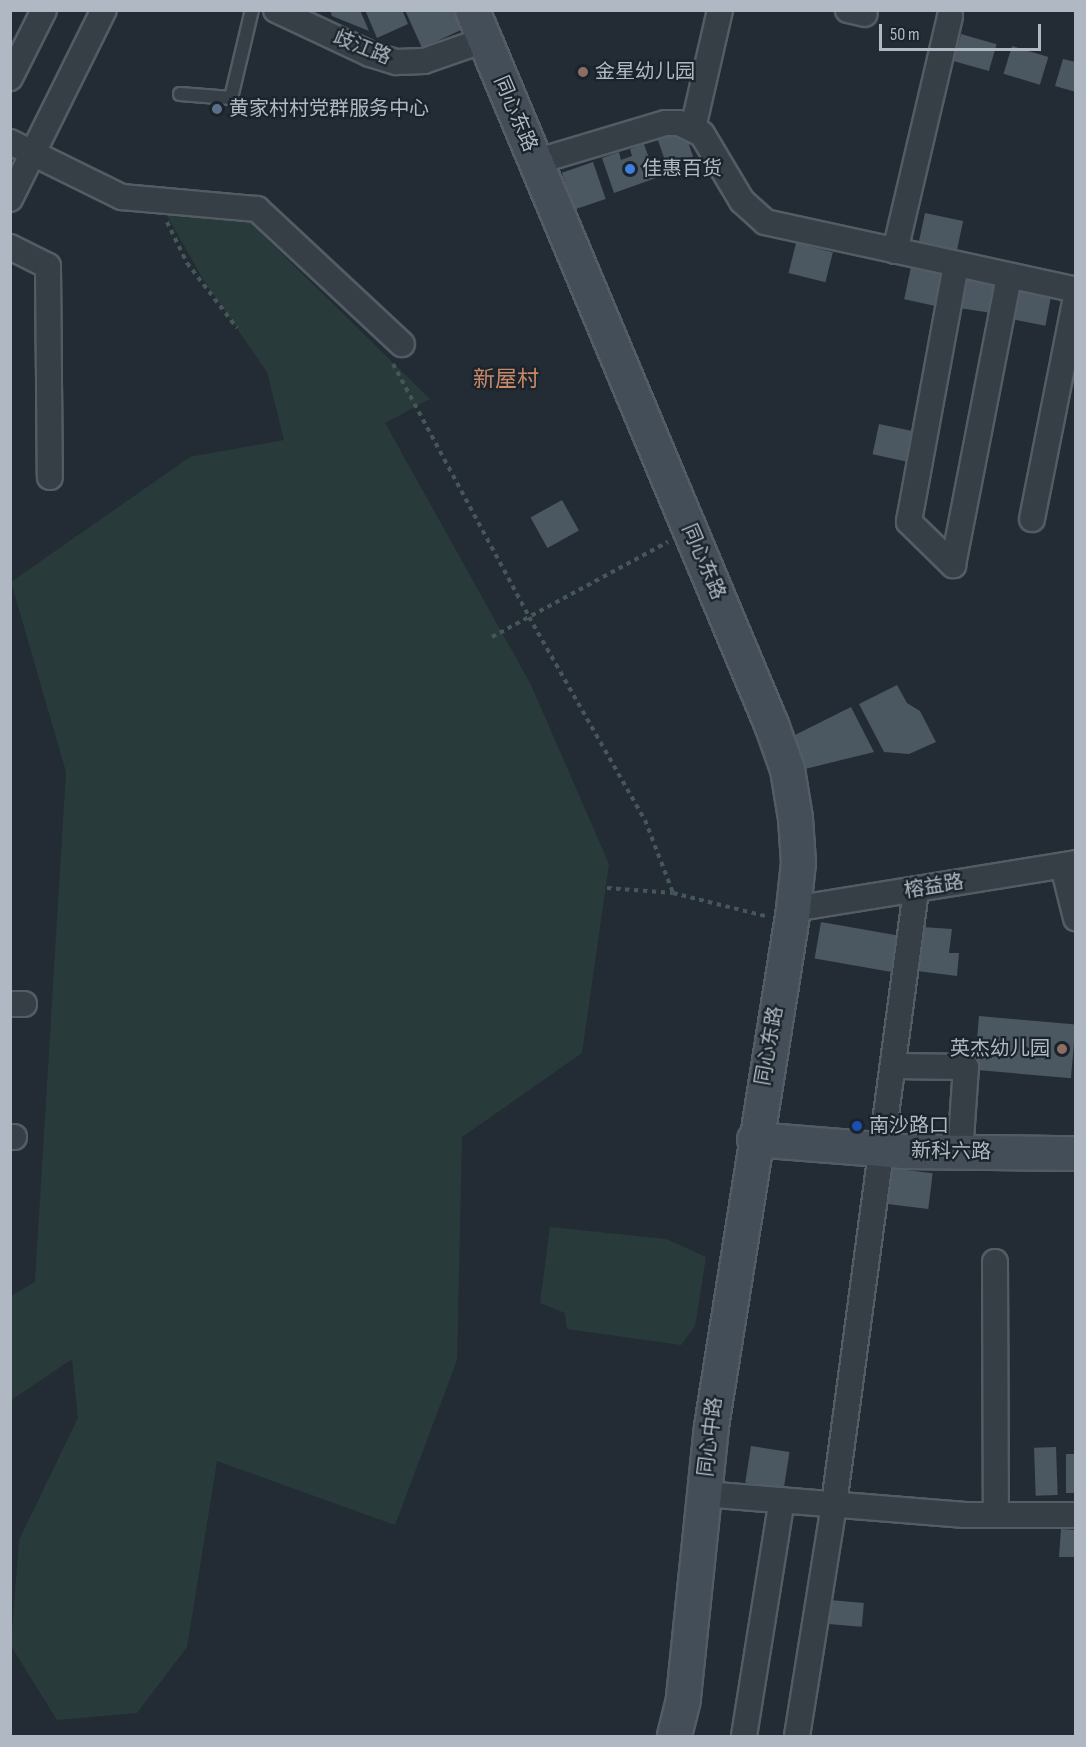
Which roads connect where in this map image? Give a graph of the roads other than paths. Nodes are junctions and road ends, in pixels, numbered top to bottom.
1 (44, 10) edge
2 (105, 10) edge
3 (252, 10) edge
4 (276, 10) edge
5 (720, 10) edge
6 (950, 16) dead end
7 (478, 25) edge
8 (10, 78) edge
9 (180, 94) dead end
10 (693, 128) junction
11 (10, 142) edge
12 (33, 154) junction
13 (536, 162) junction
14 (10, 199) edge
15 (10, 247) edge
16 (895, 251) junction
17 (956, 265) junction
18 (1009, 276) junction
19 (1076, 290) edge
20 (1076, 296) edge
21 (402, 344) road end
22 (50, 477) dead end
23 (1032, 519) dead end
24 (1069, 864) edge
25 (916, 890) junction
26 (792, 916) junction
27 (1076, 918) edge
28 (894, 1066) junction
29 (754, 1139) junction
30 (883, 1150) junction
31 (960, 1152) junction
32 (1076, 1153) edge
33 (995, 1262) dead end
34 (704, 1494) junction
35 (782, 1500) junction
36 (834, 1504) junction
37 (996, 1515) junction
38 (1076, 1515) edge
39 (674, 1737) edge
40 (744, 1737) edge
41 (797, 1737) edge

1 - 8 street
2 - 12 street
3 - 9 lane
4 - 7 street, 歧江路
5 - 10 street
6 - 16 street
7 - 13 street, 同心东路
10 - 13 street
10 - 16 street
11 - 12 street
12 - 14 street
12 - 21 street
13 - 26 street, 同心东路
15 - 22 street
16 - 17 street
17 - 18 street
17 - 18 street
18 - 19 street
20 - 23 street
24 - 25 street, 榕益路
24 - 27 street
25 - 26 street, 榕益路
25 - 28 street
26 - 29 street, 同心东路
28 - 30 street
28 - 31 street
29 - 30 street, 新科六路
29 - 34 street, 同心中路
30 - 31 street, 新科六路
30 - 36 street
31 - 32 street, 新科六路
33 - 37 street
34 - 35 street
34 - 39 street, 同心中路
35 - 36 street
35 - 40 street
36 - 37 street
36 - 41 street
37 - 38 street

